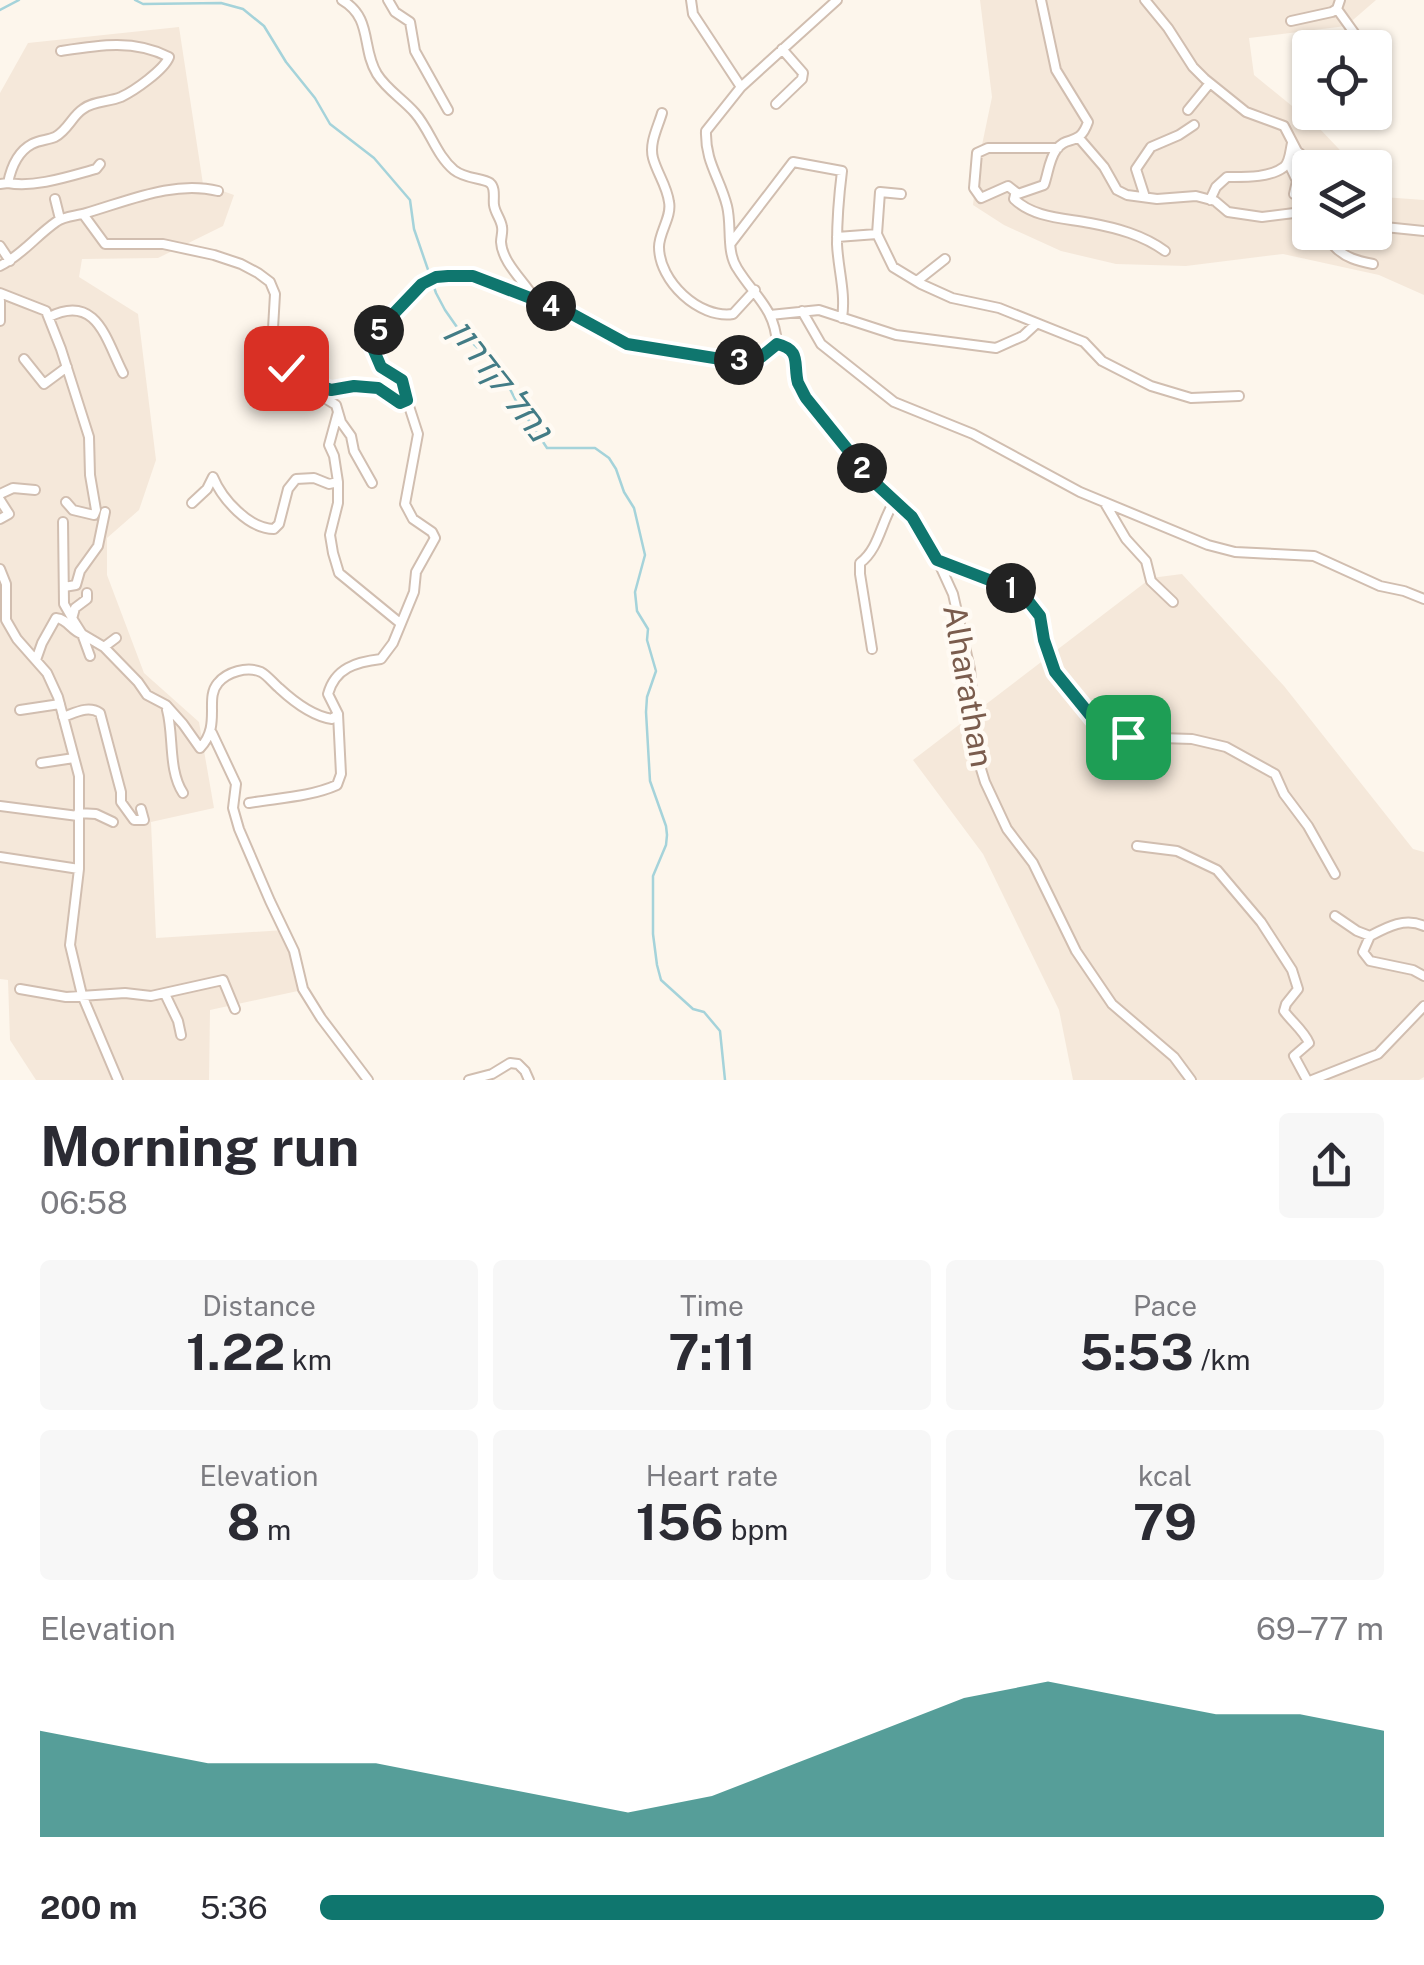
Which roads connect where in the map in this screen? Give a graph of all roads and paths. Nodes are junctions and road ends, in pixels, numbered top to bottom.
1 (342, 0) edge
2 (388, 0) edge
3 (691, 0) edge
4 (837, 0) edge
5 (1041, 0) edge
6 (1145, 0) edge
7 (1339, 5) edge
8 (1291, 21) dead end
9 (1355, 30) edge
10 (782, 49) junction
11 (61, 50) dead end
12 (1210, 83) junction
13 (741, 87) junction
14 (776, 104) dead end
15 (448, 110) dead end
16 (1188, 110) dead end
17 (662, 113) dead end
18 (1194, 125) dead end
19 (1078, 138) junction
20 (1292, 143) junction
21 (1058, 148) junction
22 (1296, 150) edge
23 (1288, 162) junction
24 (100, 164) dead end
25 (1292, 170) edge
26 (4, 184) edge
27 (218, 191) dead end
28 (1018, 193) junction
29 (900, 194) dead end
30 (1145, 197) junction
31 (55, 199) dead end
32 (1210, 200) junction
33 (1292, 213) edge
34 (83, 214) junction
35 (60, 218) junction
36 (1392, 226) edge
37 (1424, 231) edge
38 (876, 234) junction
39 (838, 237) junction
40 (731, 244) junction
41 (0, 246) edge
42 (1337, 250) edge
43 (1165, 251) dead end
44 (945, 259) dead end
45 (10, 261) junction
46 (1373, 264) dead end
47 (0, 266) edge
48 (916, 281) junction
49 (755, 290) junction
50 (0, 292) edge
51 (0, 300) edge
52 (536, 301) junction
53 (802, 311) junction
54 (770, 315) junction
55 (49, 317) junction
56 (842, 318) junction
57 (0, 321) edge
58 (1036, 324) junction
59 (777, 344) junction
60 (24, 360) dead end
61 (67, 368) junction
62 (123, 373) dead end
63 (312, 383) junction
64 (1239, 396) dead end
65 (407, 400) junction
66 (338, 412) junction
67 (338, 482) junction
68 (372, 483) dead end
69 (35, 490) dead end
70 (0, 497) edge
71 (66, 502) dead end
72 (894, 502) junction
73 (192, 503) dead end
74 (1105, 503) junction
75 (105, 512) dead end
76 (0, 519) edge
77 (64, 522) dead end
78 (937, 560) junction
79 (0, 570) edge
80 (64, 587) junction
81 (88, 592) dead end
82 (1424, 599) edge
83 (1173, 602) dead end
84 (72, 619) junction
85 (400, 623) junction
86 (82, 634) junction
87 (116, 638) dead end
88 (16, 639) junction
89 (42, 643) junction
90 (104, 647) junction
91 (872, 649) dead end
92 (90, 656) dead end
93 (36, 660) junction
94 (60, 704) junction
95 (166, 706) junction
96 (20, 710) dead end
97 (338, 714) junction
98 (63, 717) junction
99 (212, 733) junction
100 (74, 758) junction
101 (40, 763) dead end
102 (182, 793) dead end
103 (249, 802) dead end
104 (0, 806) edge
105 (141, 809) dead end
106 (78, 814) junction
107 (113, 822) dead end
108 (1138, 846) dead end
109 (0, 857) edge
110 (79, 869) junction
111 (1335, 874) dead end
112 (1334, 916) dead end
113 (1424, 926) edge
114 (1370, 936) junction
115 (1424, 976) edge
116 (20, 989) dead end
117 (164, 994) junction
118 (82, 995) junction
119 (1424, 1006) edge
120 (235, 1010) dead end
121 (181, 1036) dead end
122 (118, 1080) edge
123 (368, 1080) edge
124 (469, 1080) edge
125 (528, 1080) edge
126 (1191, 1080) edge
127 (1309, 1080) edge

1 - 52 street
2 - 15 street
3 - 13 street
4 - 10 street, Alharathan
5 - 19 street
6 - 12 street
7 - 8 street
7 - 9 street
10 - 13 street, Alharathan
10 - 14 street
11 - 26 street
12 - 16 street
12 - 20 street
13 - 40 street, Alharathan
17 - 49 street
18 - 30 street
19 - 21 street
19 - 30 street
20 - 22 street
20 - 23 street
21 - 28 street
21 - 28 street
23 - 25 street
23 - 32 street
24 - 26 street
27 - 34 street
28 - 43 street
29 - 38 street
30 - 32 street
31 - 35 street
32 - 33 street
34 - 35 street
34 - 63 street
35 - 45 street
36 - 37 street
38 - 39 street
38 - 48 street
39 - 40 street
39 - 56 street
40 - 49 street, Alharathan
41 - 45 street
42 - 46 street
44 - 48 street
45 - 47 street
48 - 58 street
49 - 54 street, Alharathan
50 - 55 street
51 - 57 street
52 - 59 street
52 - 65 street
53 - 54 street
53 - 56 street
53 - 74 street
54 - 59 street, Alharathan
55 - 61 street
55 - 62 street
56 - 58 street
58 - 64 street
59 - 72 street, Alharathan
60 - 61 street
61 - 71 street
63 - 65 street
63 - 66 street
65 - 85 street
66 - 67 street
66 - 68 street
67 - 73 street
67 - 85 street
69 - 70 street
70 - 76 street
72 - 78 street, Alharathan
72 - 91 street
74 - 82 street
74 - 83 street
75 - 80 street
77 - 80 street
78 - 111 street
78 - 126 street, Alharathan
79 - 88 street
80 - 84 street
81 - 84 street
84 - 86 street
85 - 97 street
86 - 89 street
86 - 90 street
86 - 92 street
87 - 90 street
88 - 89 street
88 - 93 street
89 - 93 street
90 - 95 street
93 - 94 street
94 - 96 street
94 - 98 street
95 - 99 street
95 - 102 street
97 - 99 street
97 - 103 street
98 - 100 street
98 - 105 street
99 - 123 street
100 - 101 street
100 - 106 street
104 - 106 street
106 - 107 street
106 - 110 street
108 - 127 street
109 - 110 street
110 - 118 street
112 - 114 street
113 - 114 street
114 - 115 street
116 - 118 street
117 - 118 street
117 - 120 street
117 - 121 street
118 - 122 street
119 - 127 street
124 - 125 street

